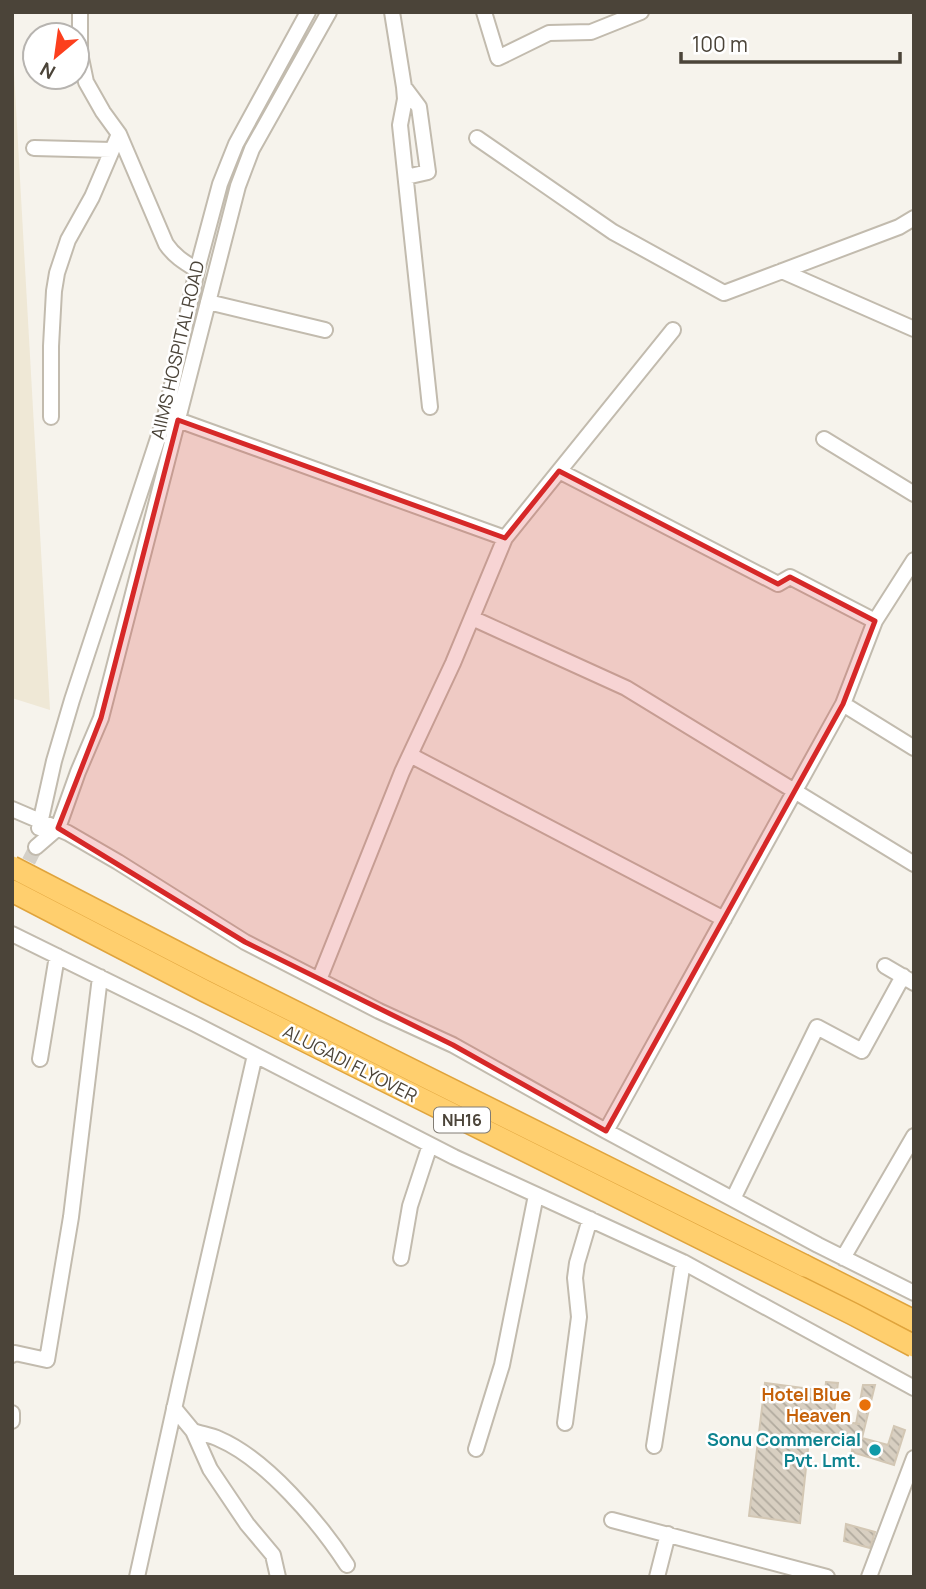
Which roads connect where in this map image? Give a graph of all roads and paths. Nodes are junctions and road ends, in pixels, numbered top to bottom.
1 (80, 12) edge
2 (308, 12) edge
3 (329, 12) edge
4 (392, 12) edge
5 (484, 12) edge
6 (641, 12) edge
7 (404, 87) junction
8 (119, 134) junction
9 (477, 138) dead end
10 (34, 148) dead end
11 (112, 150) junction
12 (406, 177) junction
13 (914, 218) edge
14 (197, 270) junction
15 (782, 271) junction
16 (191, 294) junction
17 (208, 300) junction
18 (914, 329) edge
19 (325, 330) dead end
20 (673, 330) dead end
21 (430, 407) dead end
22 (51, 417) dead end
23 (178, 420) junction
24 (824, 439) dead end
25 (559, 471) junction
26 (914, 494) edge
27 (505, 538) junction
28 (914, 561) edge
29 (472, 618) junction
30 (875, 621) junction
31 (843, 704) junction
32 (914, 748) edge
33 (410, 755) junction
34 (794, 792) junction
35 (12, 809) edge
36 (40, 820) junction
37 (58, 828) junction
38 (914, 864) edge
39 (12, 867) edge
40 (12, 891) edge
41 (724, 919) junction
42 (12, 934) edge
43 (57, 956) junction
44 (885, 966) dead end
45 (100, 977) junction
46 (908, 979) edge
47 (319, 980) junction
48 (255, 1055) junction
49 (40, 1059) dead end
50 (606, 1131) junction
51 (914, 1136) edge
52 (430, 1145) junction
53 (536, 1195) junction
54 (733, 1199) junction
55 (590, 1219) junction
56 (401, 1258) dead end
57 (843, 1258) junction
58 (683, 1262) junction
59 (914, 1293) edge
60 (914, 1321) edge
61 (914, 1346) edge
62 (12, 1355) edge
63 (914, 1388) edge
64 (174, 1408) junction
65 (12, 1413) edge
66 (12, 1421) edge
67 (565, 1423) dead end
68 (193, 1431) junction
69 (654, 1446) dead end
70 (476, 1449) dead end
71 (914, 1458) edge
72 (612, 1520) dead end
73 (668, 1534) junction
74 (347, 1565) dead end
75 (136, 1577) edge
76 (278, 1577) edge
77 (657, 1577) edge
78 (827, 1577) edge
79 (869, 1577) edge

1 - 8 street
2 - 14 street, AIIMS HOSPITAL ROAD
3 - 17 street, AIIMS HOSPITAL ROAD
4 - 7 street
5 - 6 street
7 - 12 street
7 - 12 street
8 - 11 street
8 - 14 street
9 - 15 street
10 - 11 street
11 - 22 street
12 - 21 street
13 - 15 street
14 - 16 street, AIIMS HOSPITAL ROAD
15 - 18 street
16 - 17 street
16 - 36 street, AIIMS HOSPITAL ROAD
17 - 19 street
17 - 23 street, AIIMS HOSPITAL ROAD
20 - 25 street
23 - 27 street
23 - 37 street, AIIMS HOSPITAL ROAD
24 - 26 street
25 - 27 street
25 - 30 street
27 - 29 street
28 - 30 street
29 - 33 street
29 - 34 street
30 - 31 street
31 - 32 street
31 - 34 street
33 - 41 street
33 - 47 street
34 - 38 street
34 - 41 street
35 - 36 street
36 - 37 street
36 - 37 street, AIIMS HOSPITAL ROAD
37 - 47 street
39 - 60 highway, ALUGADI FLYOVER / NH16, bridge
40 - 61 highway, ALUGADI FLYOVER / NH16, bridge
41 - 50 street
42 - 43 street
43 - 45 street
43 - 49 street
44 - 46 street
45 - 48 street
45 - 62 street
46 - 54 street
47 - 50 street
48 - 52 street
48 - 64 street
50 - 54 street
51 - 57 street
52 - 53 street
52 - 56 street
53 - 55 street
53 - 70 street
54 - 57 street
55 - 58 street
55 - 67 street
57 - 59 street
58 - 63 street
58 - 69 street
64 - 68 street
64 - 75 street
65 - 66 street
68 - 74 street
68 - 76 street
71 - 79 street
72 - 73 street
73 - 77 street
73 - 78 street

